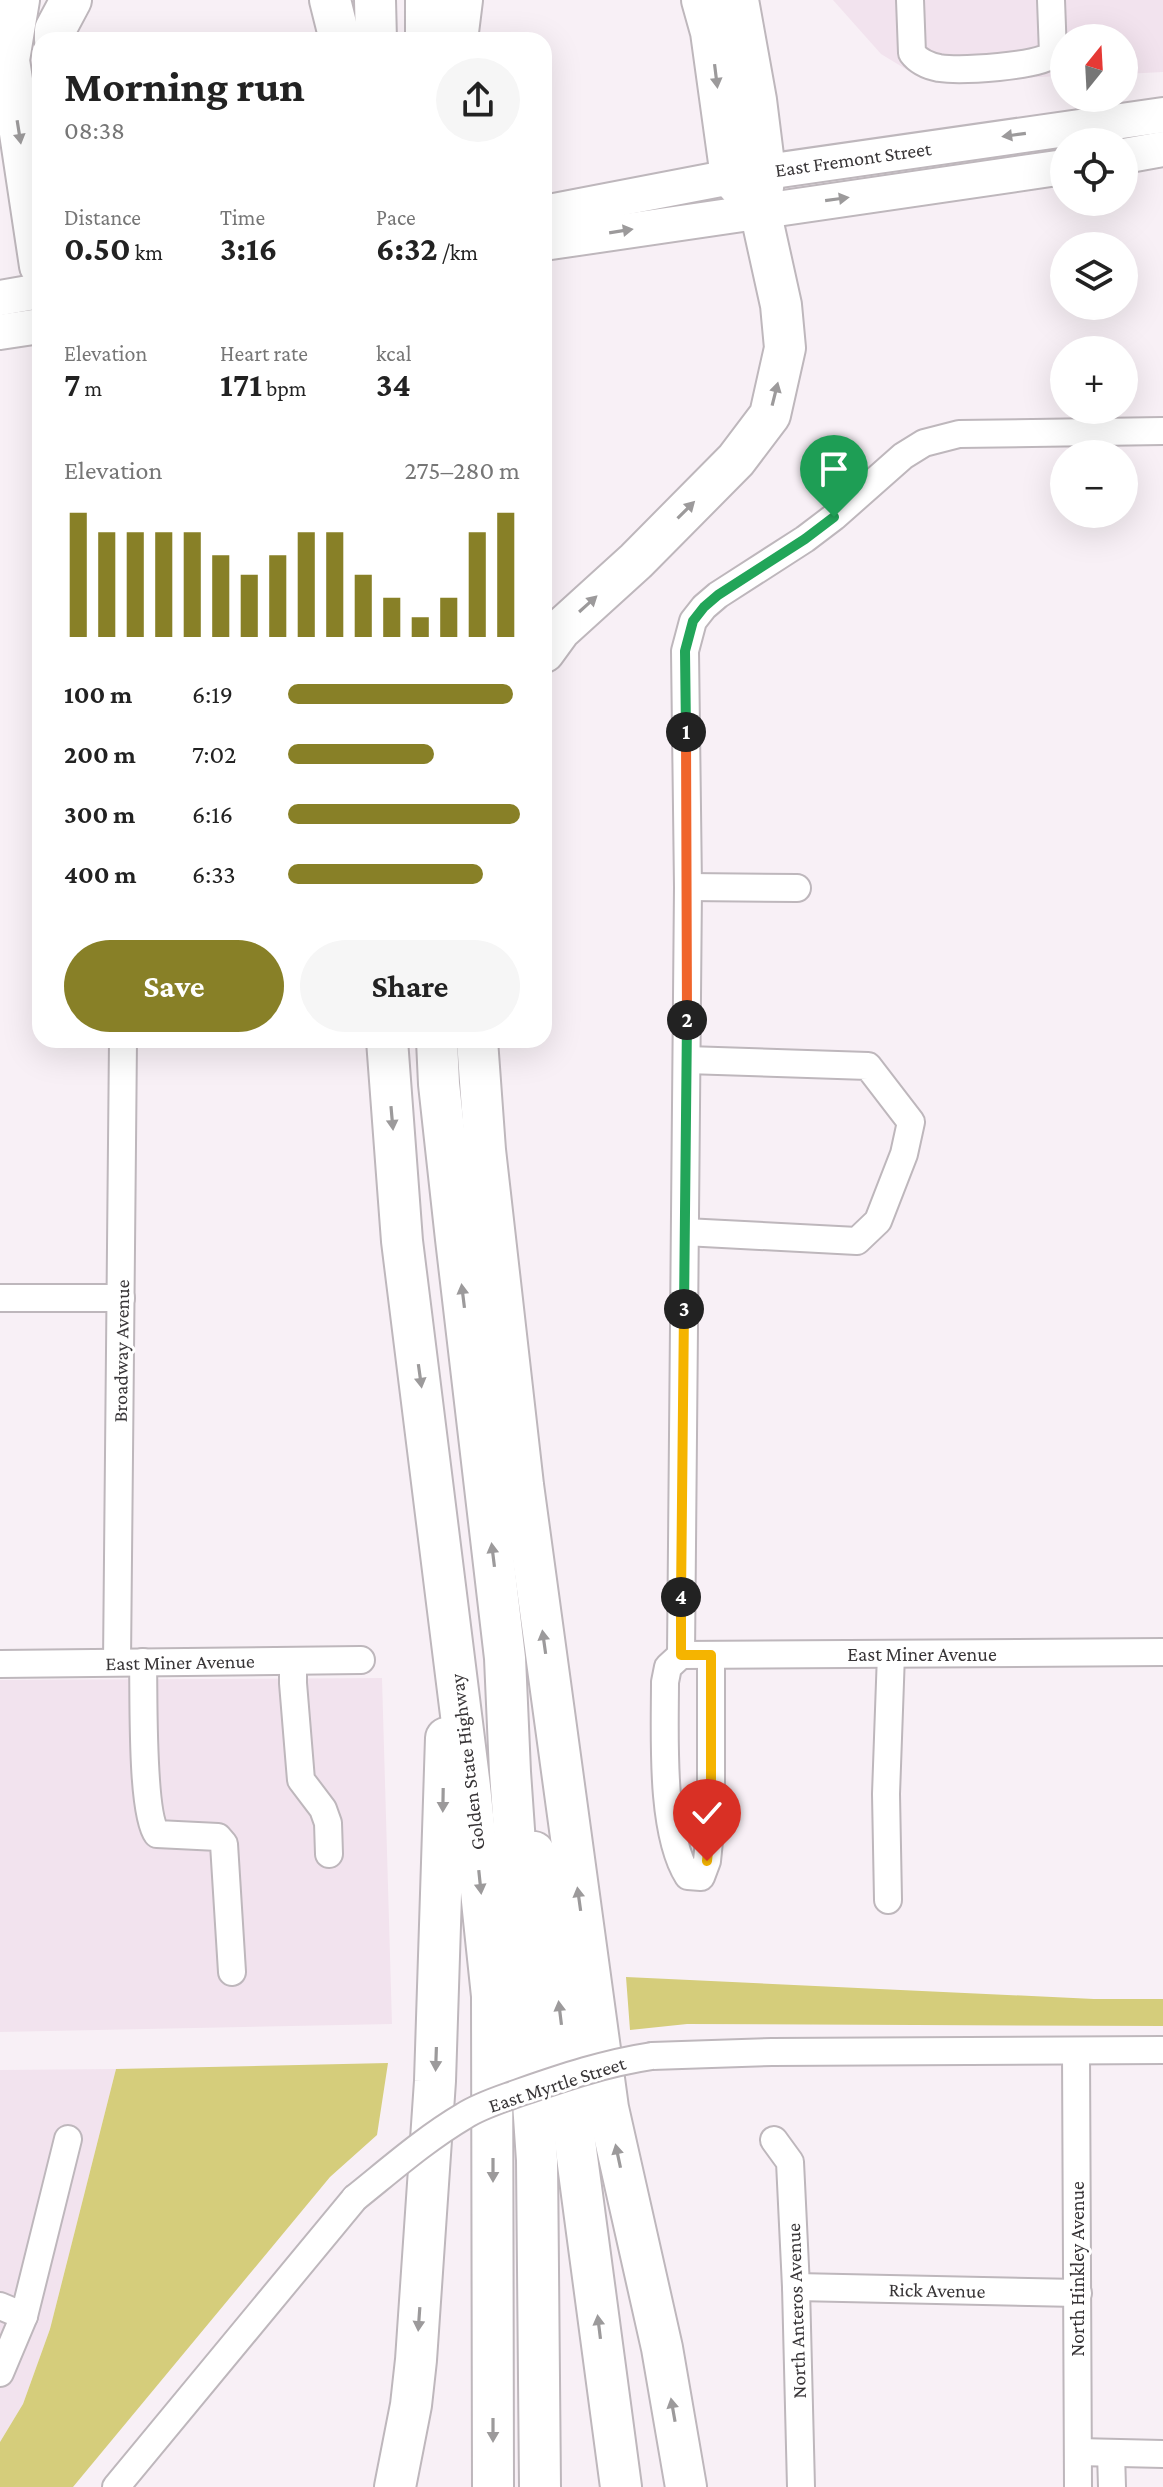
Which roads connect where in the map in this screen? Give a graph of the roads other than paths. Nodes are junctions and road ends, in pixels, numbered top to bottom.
1 (19, 0) edge
2 (71, 0) edge
3 (330, 0) edge
4 (375, 0) edge
5 (426, 0) edge
6 (462, 0) edge
7 (702, 0) edge
8 (738, 0) edge
9 (910, 0) edge
10 (1051, 0) edge
11 (55, 32) edge
12 (338, 32) edge
13 (376, 32) edge
14 (426, 32) edge
15 (458, 32) edge
16 (1163, 115) edge
17 (1163, 149) edge
18 (1138, 153) edge
19 (1050, 168) edge
20 (752, 186) junction
21 (552, 212) edge
22 (32, 213) edge
23 (552, 241) edge
24 (32, 292) edge
25 (0, 298) edge
26 (32, 327) edge
27 (0, 332) edge
28 (1163, 431) edge
29 (552, 641) edge
30 (688, 887) junction
31 (797, 888) dead end
32 (123, 1048) edge
33 (388, 1048) edge
34 (437, 1048) edge
35 (478, 1048) edge
36 (687, 1060) junction
37 (685, 1232) junction
38 (0, 1298) edge
39 (121, 1298) junction
40 (452, 1638) junction
41 (1163, 1652) edge
42 (891, 1654) junction
43 (681, 1655) junction
44 (711, 1655) junction
45 (361, 1660) dead end
46 (293, 1661) junction
47 (130, 1662) junction
48 (0, 1664) edge
49 (510, 1772) junction
50 (329, 1854) dead end
51 (888, 1900) dead end
52 (232, 1972) dead end
53 (1163, 2050) edge
54 (1076, 2052) junction
55 (68, 2139) dead end
56 (774, 2140) dead end
57 (796, 2287) junction
58 (1078, 2293) junction
59 (8, 2308) edge
60 (0, 2373) edge
61 (1078, 2452) junction
62 (1111, 2453) junction
63 (1163, 2454) edge
64 (116, 2487) edge
65 (395, 2487) edge
66 (493, 2487) edge
67 (540, 2487) edge
68 (621, 2487) edge
69 (686, 2487) edge
70 (801, 2487) edge
71 (1078, 2487) edge
72 (1112, 2487) edge

1 -> 22 highway
2 - 11 highway
3 - 12 highway
4 - 13 highway
5 - 14 highway
6 - 15 highway
7 -> 20 highway
8 - 20 highway
9 - 10 street
16 -> 20 main road, East Fremont Street
17 - 18 main road
20 -> 19 main road, East Fremont Street
20 - 21 main road, East Fremont Street
23 -> 20 main road, East Fremont Street
29 -> 20 highway
24 - 25 main road
26 - 27 main road
28 - 30 street
30 - 31 street
30 - 36 street
32 - 39 street, Broadway Avenue
33 -> 40 highway, Golden State Highway
49 -> 34 highway, Golden State Highway
69 -> 35 highway
36 - 37 street
36 - 37 street
37 - 43 street
38 - 39 street
39 - 47 street, Broadway Avenue
40 -> 65 highway
40 -> 66 highway, Golden State Highway
41 - 42 street, East Miner Avenue
42 - 44 street, East Miner Avenue
42 - 51 street
43 - 44 street, East Miner Avenue
43 - 44 street
45 - 46 street, East Miner Avenue
46 - 47 street, East Miner Avenue
46 - 50 street
47 - 48 street, East Miner Avenue
47 - 52 street, Broadway Avenue
49 - 67 highway, Golden State Highway
68 -> 49 highway
53 - 54 street, East Myrtle Street
54 - 58 street, North Hinkley Avenue
54 - 64 street, East Myrtle Street, bridge
55 - 59 street
56 - 57 street, North Anteros Avenue
57 - 58 street, Rick Avenue
57 - 70 street, North Anteros Avenue
58 - 61 street, North Hinkley Avenue
59 - 60 street
61 - 62 street
61 - 71 street, North Hinkley Avenue
62 - 63 street
62 - 72 street

